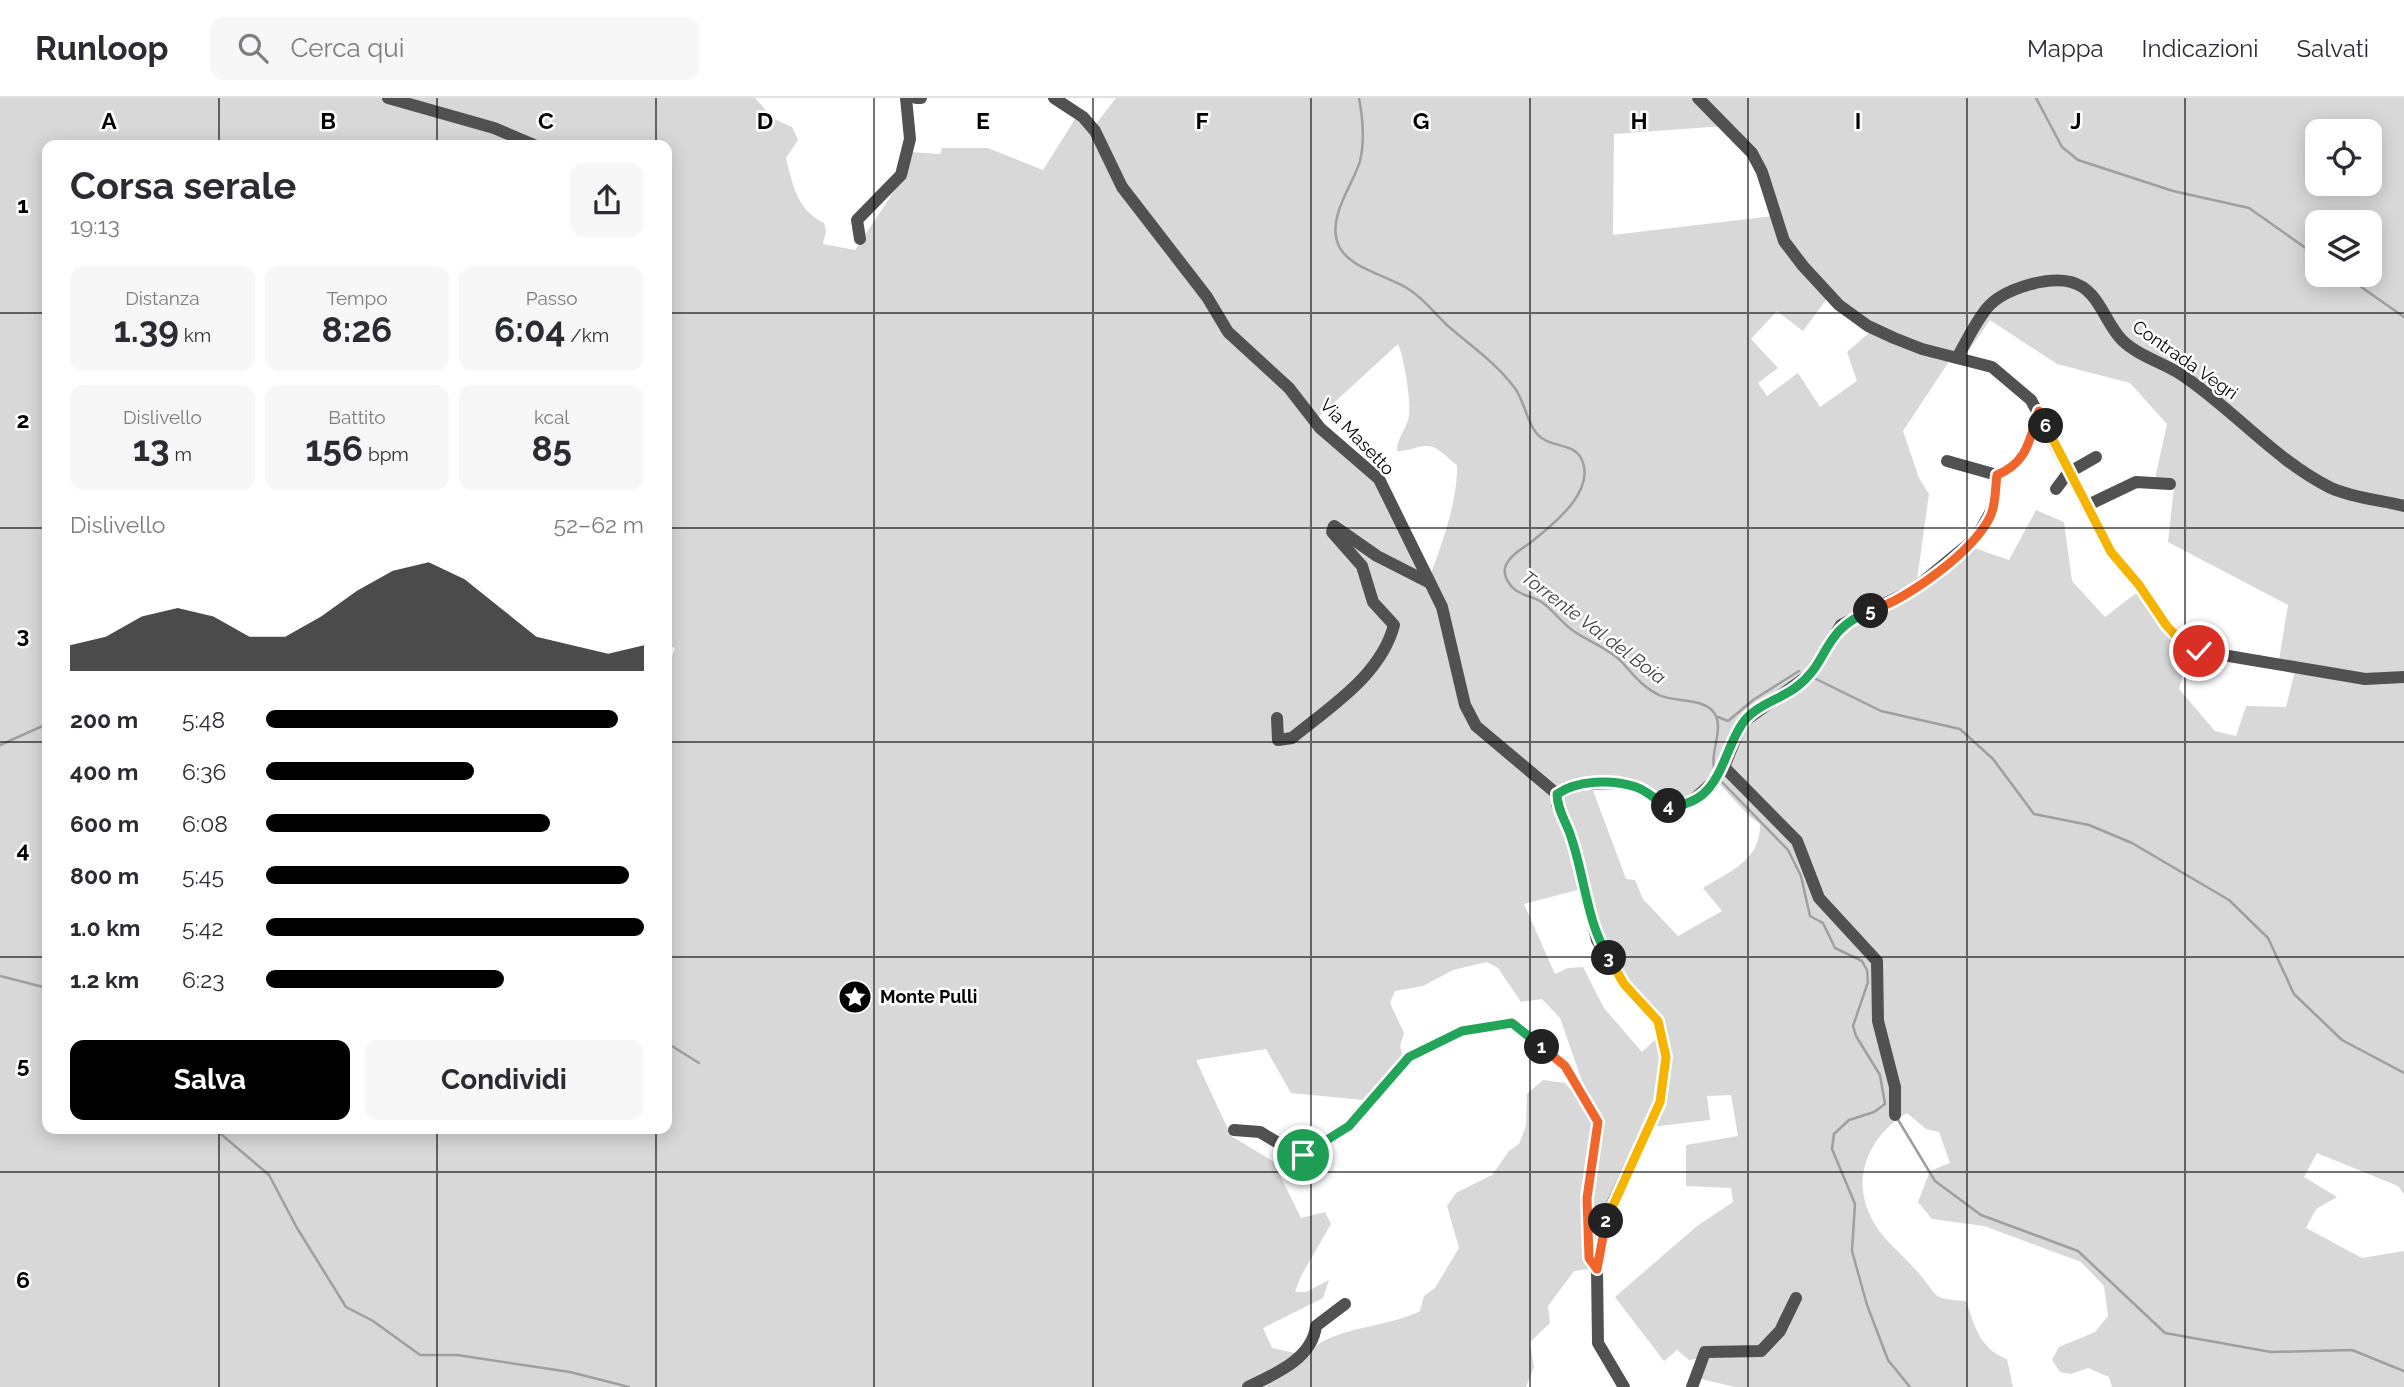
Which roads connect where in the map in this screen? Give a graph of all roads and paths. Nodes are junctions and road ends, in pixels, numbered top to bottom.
1 (388, 98) edge
2 (906, 98) edge
3 (915, 98) edge
4 (921, 98) edge
5 (1054, 98) edge
6 (1698, 98) edge
7 (522, 140) edge
8 (860, 239) dead end
9 (1956, 358) junction
10 (2039, 411) junction
11 (2096, 457) dead end
12 (1947, 461) dead end
13 (2068, 473) junction
14 (1997, 475) junction
15 (2170, 484) dead end
16 (2056, 489) dead end
17 (2086, 506) junction
18 (2404, 506) edge
19 (1430, 583) junction
20 (2404, 677) edge
21 (1278, 718) dead end
22 (1723, 768) junction
23 (1557, 794) junction
24 (1895, 1115) dead end
25 (1234, 1130) dead end
26 (1597, 1269) junction
27 (1796, 1298) dead end
28 (1345, 1304) dead end
29 (1248, 1387) edge
30 (1624, 1387) edge
31 (1692, 1387) edge

1 - 7 street
2 - 8 street
3 - 4 street
5 - 19 street, Via Masetto
6 - 9 street
9 - 10 street
9 - 18 street, Contrada Vegri
10 - 13 street
10 - 14 street
11 - 13 street
12 - 14 street
13 - 16 street
13 - 17 street
14 - 22 street
15 - 17 street
17 - 20 street
19 - 21 street
19 - 23 street, Via Masetto
22 - 23 street
22 - 24 street
23 - 26 street
25 - 26 street
26 - 30 street
27 - 31 street
28 - 29 street

